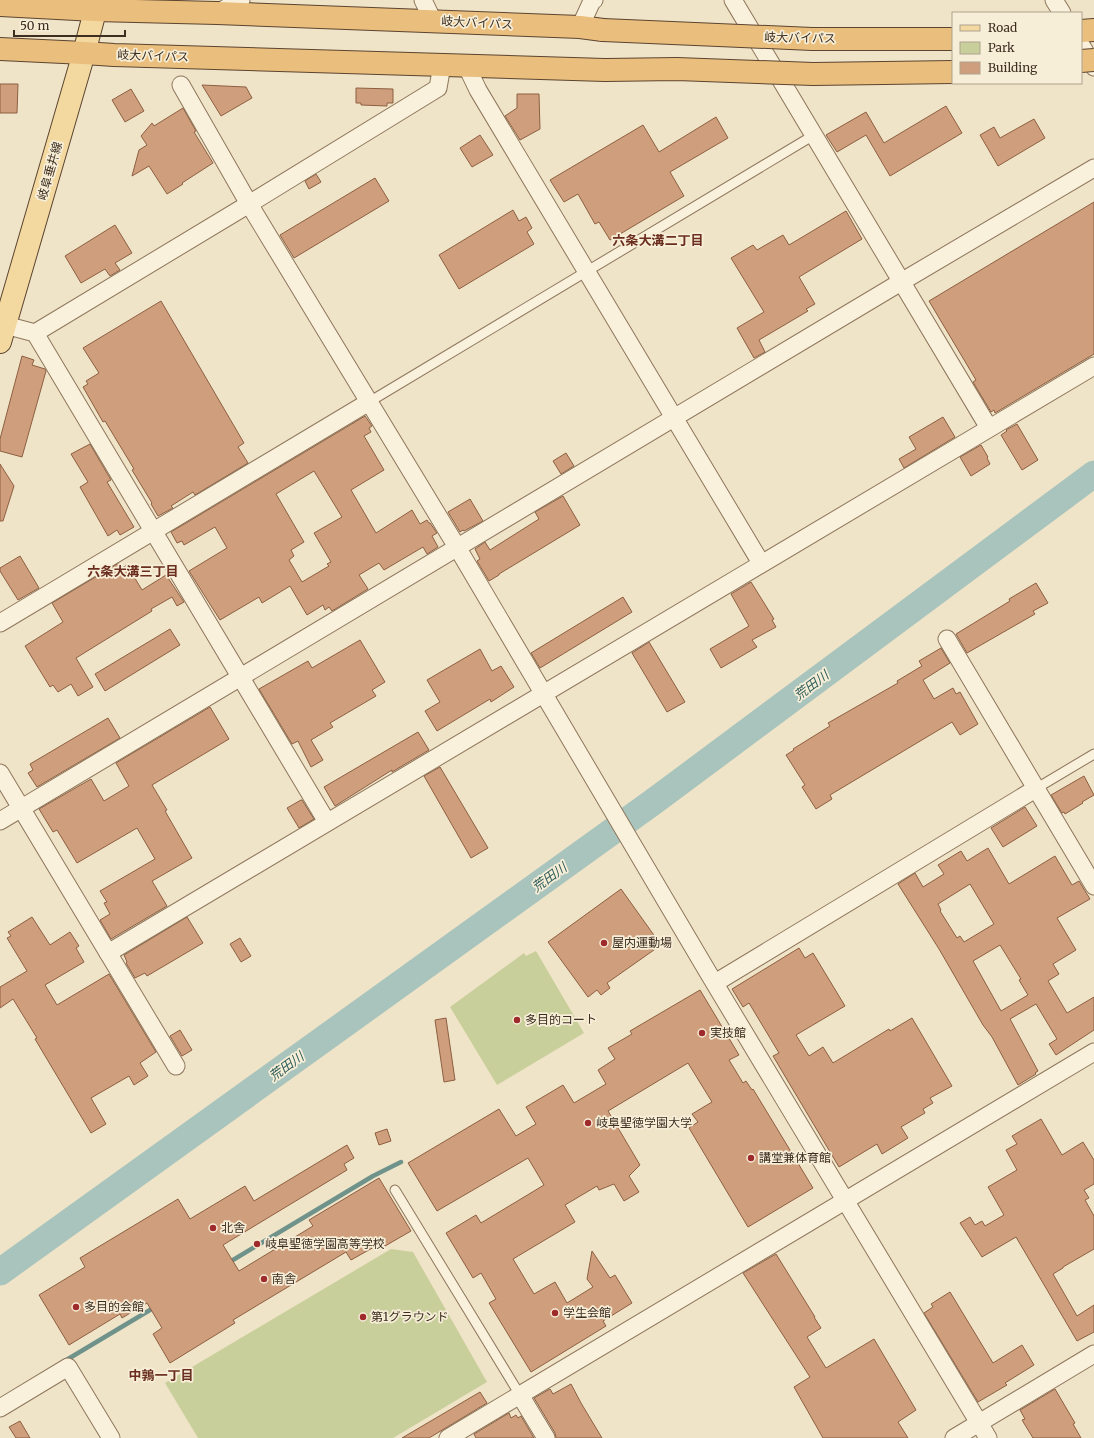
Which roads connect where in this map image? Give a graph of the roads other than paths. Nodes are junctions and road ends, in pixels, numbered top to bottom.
1 (241, 0) edge
2 (423, 0) edge
3 (594, 0) edge
4 (733, 0) edge
5 (1054, 0) edge
6 (0, 5) edge
7 (96, 5) edge
8 (1061, 12) edge
9 (217, 13) junction
10 (433, 21) junction
11 (580, 27) junction
12 (1094, 30) edge
13 (1082, 31) edge
14 (952, 39) edge
15 (1082, 47) edge
16 (0, 49) edge
17 (84, 53) junction
18 (1094, 60) edge
19 (1082, 61) edge
20 (442, 66) junction
21 (467, 67) junction
22 (1094, 67) edge
23 (952, 72) edge
24 (181, 85) dead end
25 (814, 135) junction
26 (1094, 168) edge
27 (249, 204) junction
28 (587, 272) junction
29 (901, 282) junction
30 (2, 331) edge
31 (35, 333) junction
32 (1094, 366) edge
33 (369, 402) junction
34 (675, 418) junction
35 (989, 428) junction
36 (153, 531) junction
37 (457, 547) junction
38 (761, 563) junction
39 (0, 623) edge
40 (947, 639) dead end
41 (240, 677) junction
42 (543, 693) junction
43 (1094, 754) edge
44 (0, 772) edge
45 (1037, 788) junction
46 (21, 808) junction
47 (0, 821) edge
48 (327, 822) junction
49 (1094, 886) edge
50 (108, 953) junction
51 (715, 983) junction
52 (1094, 1052) edge
53 (176, 1066) dead end
54 (395, 1190) dead end
55 (844, 1201) junction
56 (1094, 1354) edge
57 (520, 1395) junction
58 (0, 1408) edge
59 (979, 1423) junction
60 (111, 1438) edge
61 (448, 1438) edge
62 (546, 1438) edge
63 (954, 1438) edge
64 (988, 1438) edge

1 - 9 street
2 - 10 street
3 - 11 street
4 - 25 street
5 - 8 street
6 - 7 highway, 岐大バイパス
7 - 9 highway, 岐大バイパス
7 - 17 main road, 岐阜垂井線
9 - 10 highway, 岐大バイパス
10 - 11 highway, 岐大バイパス
11 - 14 highway, 岐大バイパス, bridge
12 - 13 highway
15 - 22 street
16 - 17 highway, 岐大バイパス
17 - 20 highway, 岐大バイパス
17 - 30 main road, 岐阜垂井線
18 - 19 highway, bridge
20 - 21 highway, 岐大バイパス
20 - 27 street
21 - 23 highway, 岐大バイパス, bridge
21 - 28 street
24 - 27 street
25 - 28 lane
25 - 29 street
26 - 29 street
27 - 31 street
27 - 33 street
28 - 33 lane
28 - 34 street
29 - 34 street
29 - 35 street
30 - 31 street
31 - 36 street
32 - 35 street
33 - 36 street
33 - 37 street
34 - 37 street
34 - 38 street
35 - 38 street
36 - 39 street
36 - 41 street
37 - 41 street
37 - 42 street
38 - 42 street
40 - 45 street
41 - 46 street
41 - 48 street
42 - 48 street
42 - 51 street
43 - 45 lane
44 - 46 street
45 - 49 street
45 - 51 street
46 - 47 street
46 - 50 street
48 - 50 street
50 - 53 street
51 - 55 street
52 - 55 street
54 - 57 lane
55 - 57 street
55 - 59 street
56 - 59 street
57 - 61 street
57 - 62 street
58 - 60 street
59 - 63 street
59 - 64 street

